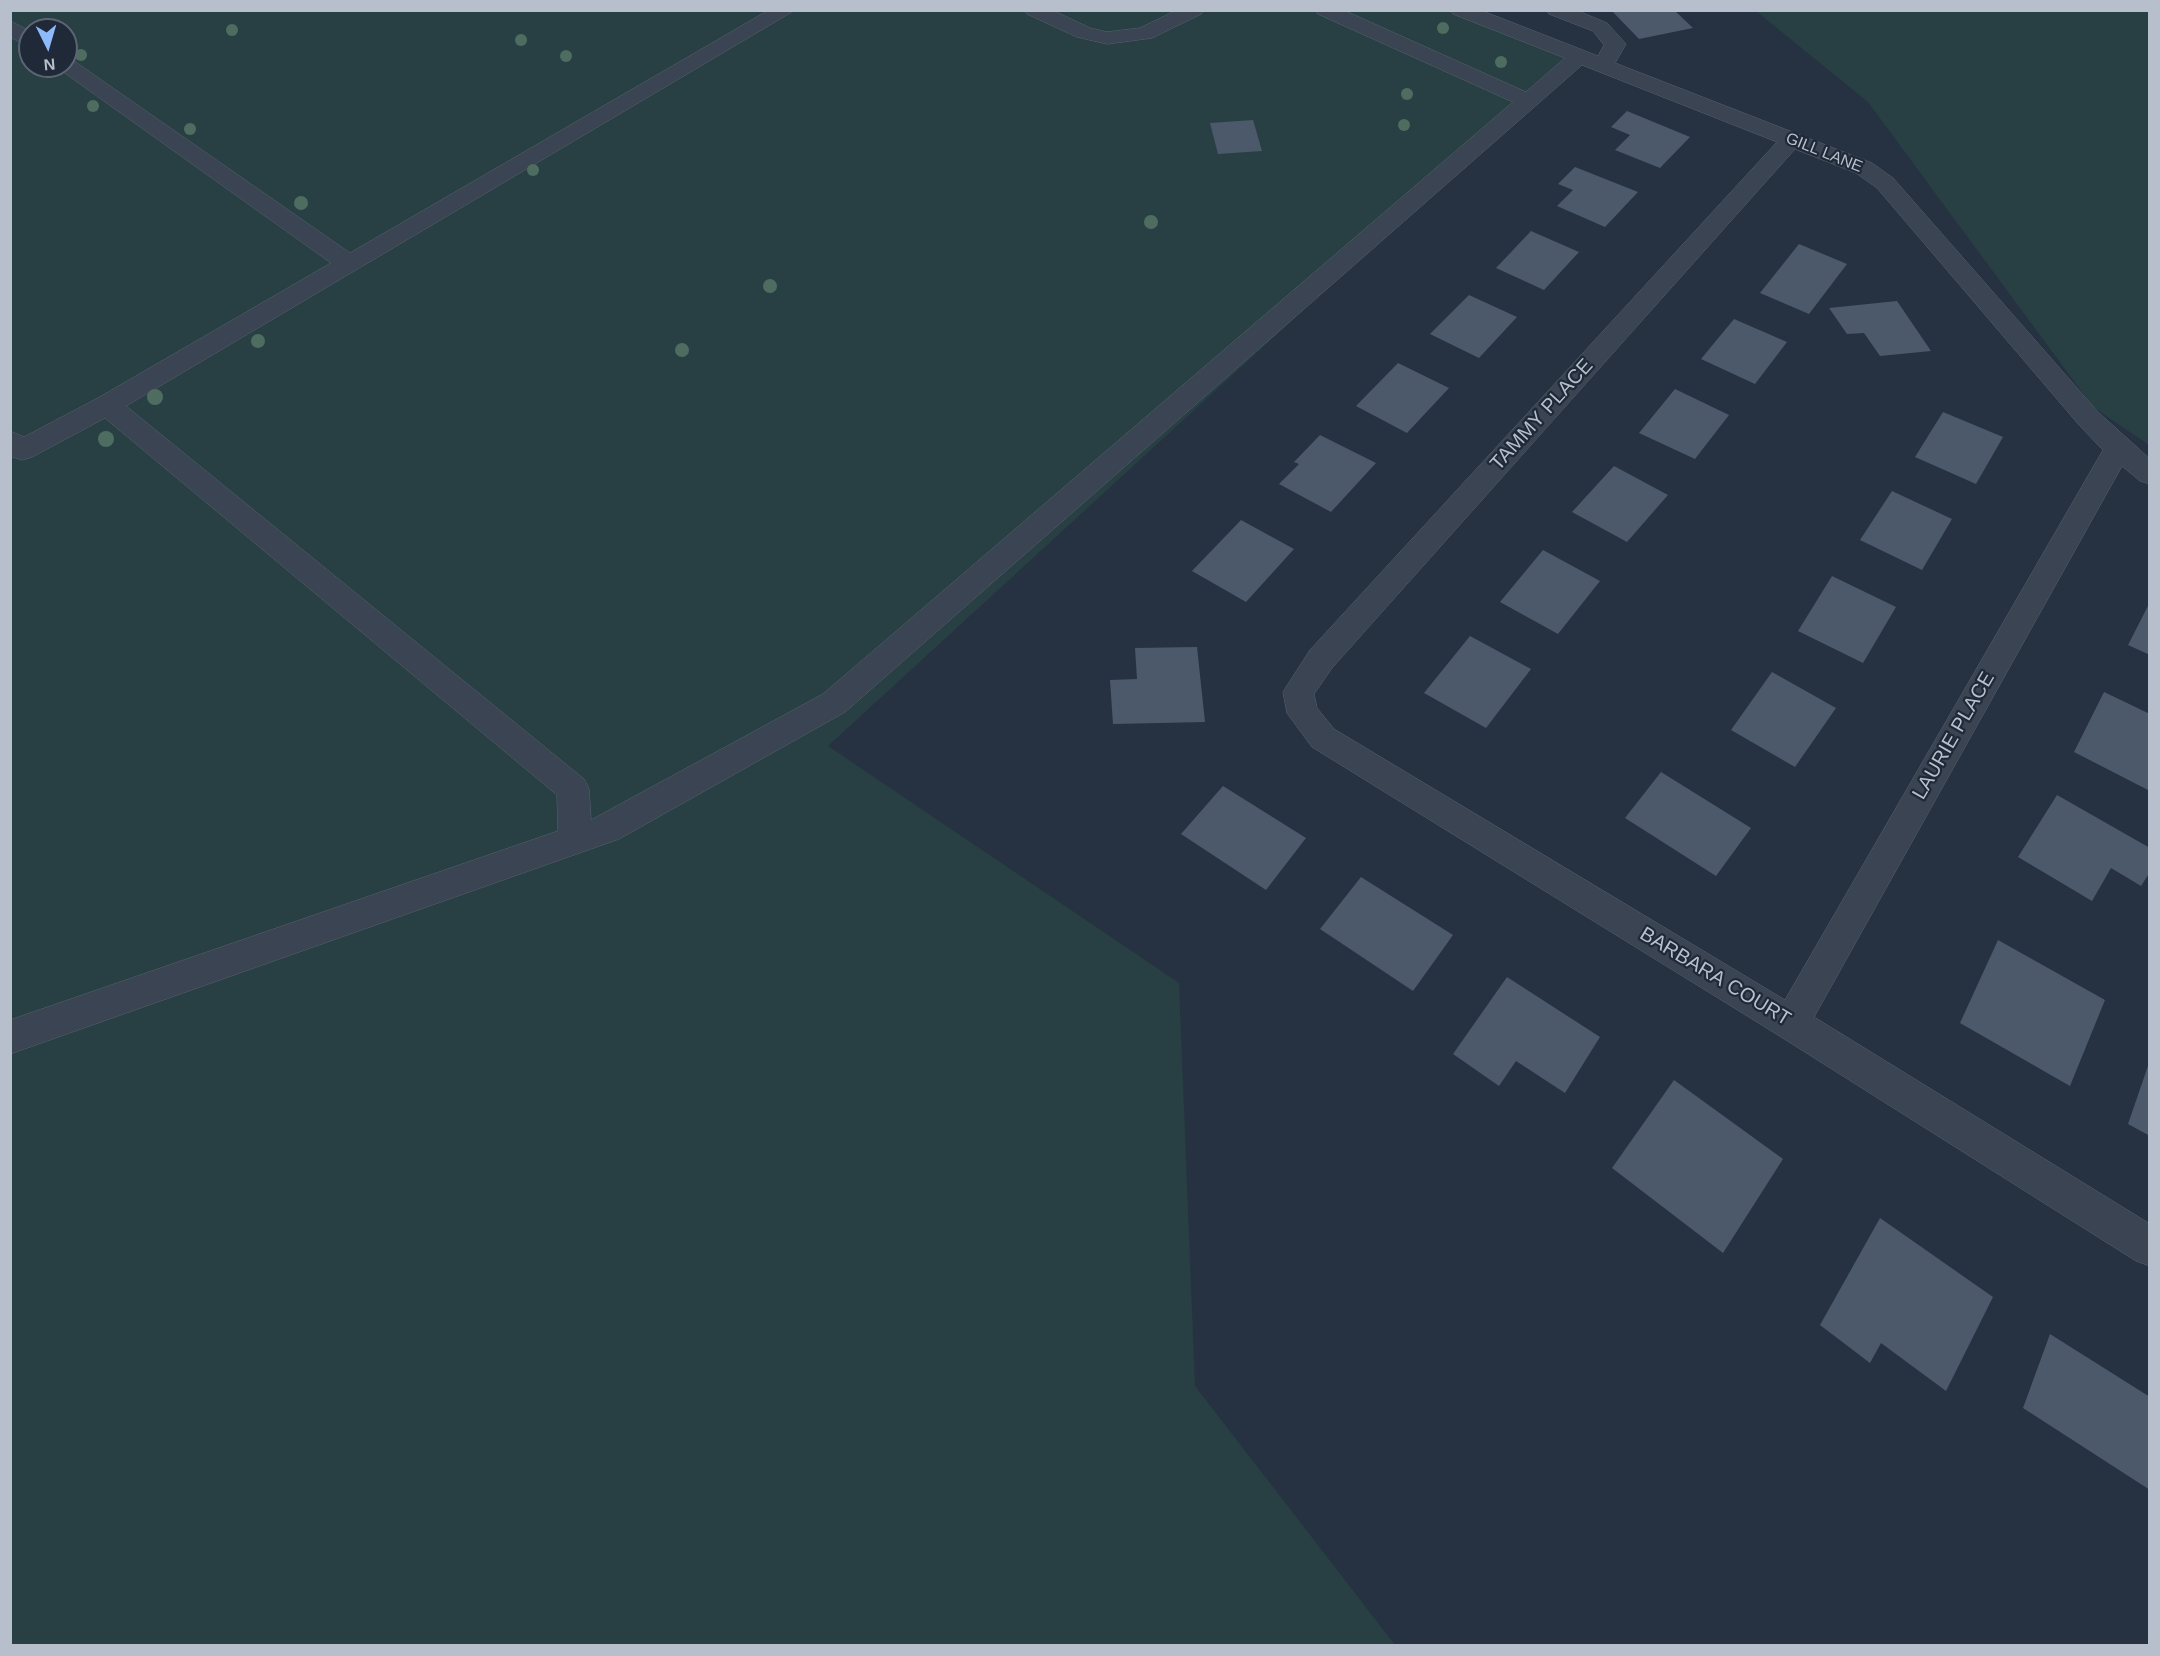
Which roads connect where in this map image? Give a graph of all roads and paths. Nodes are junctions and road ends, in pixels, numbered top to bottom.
1 (785, 10) edge
2 (1034, 10) edge
3 (1194, 10) edge
4 (1325, 10) edge
5 (1460, 10) edge
6 (1556, 10) edge
7 (1591, 61) junction
8 (78, 74) edge
9 (1528, 101) junction
10 (1791, 140) junction
11 (349, 264) junction
12 (107, 405) junction
13 (2118, 448) junction
14 (14, 449) edge
15 (2150, 474) edge
16 (1298, 692) joint
17 (575, 841) junction
18 (1791, 1023) junction
19 (10, 1037) edge
20 (2150, 1247) edge

1 - 11 street
2 - 3 street
4 - 9 street
5 - 7 street, GILL LANE
6 - 7 street
7 - 9 street
7 - 10 street, GILL LANE
8 - 11 street
9 - 17 street
10 - 13 street, GILL LANE
10 - 16 street, TAMMY PLACE
11 - 12 street
12 - 14 street
12 - 17 street
13 - 15 street, GILL LANE
13 - 18 street, LAURIE PLACE
16 - 18 street, BARBARA COURT
17 - 19 street
18 - 20 street, BARBARA COURT

